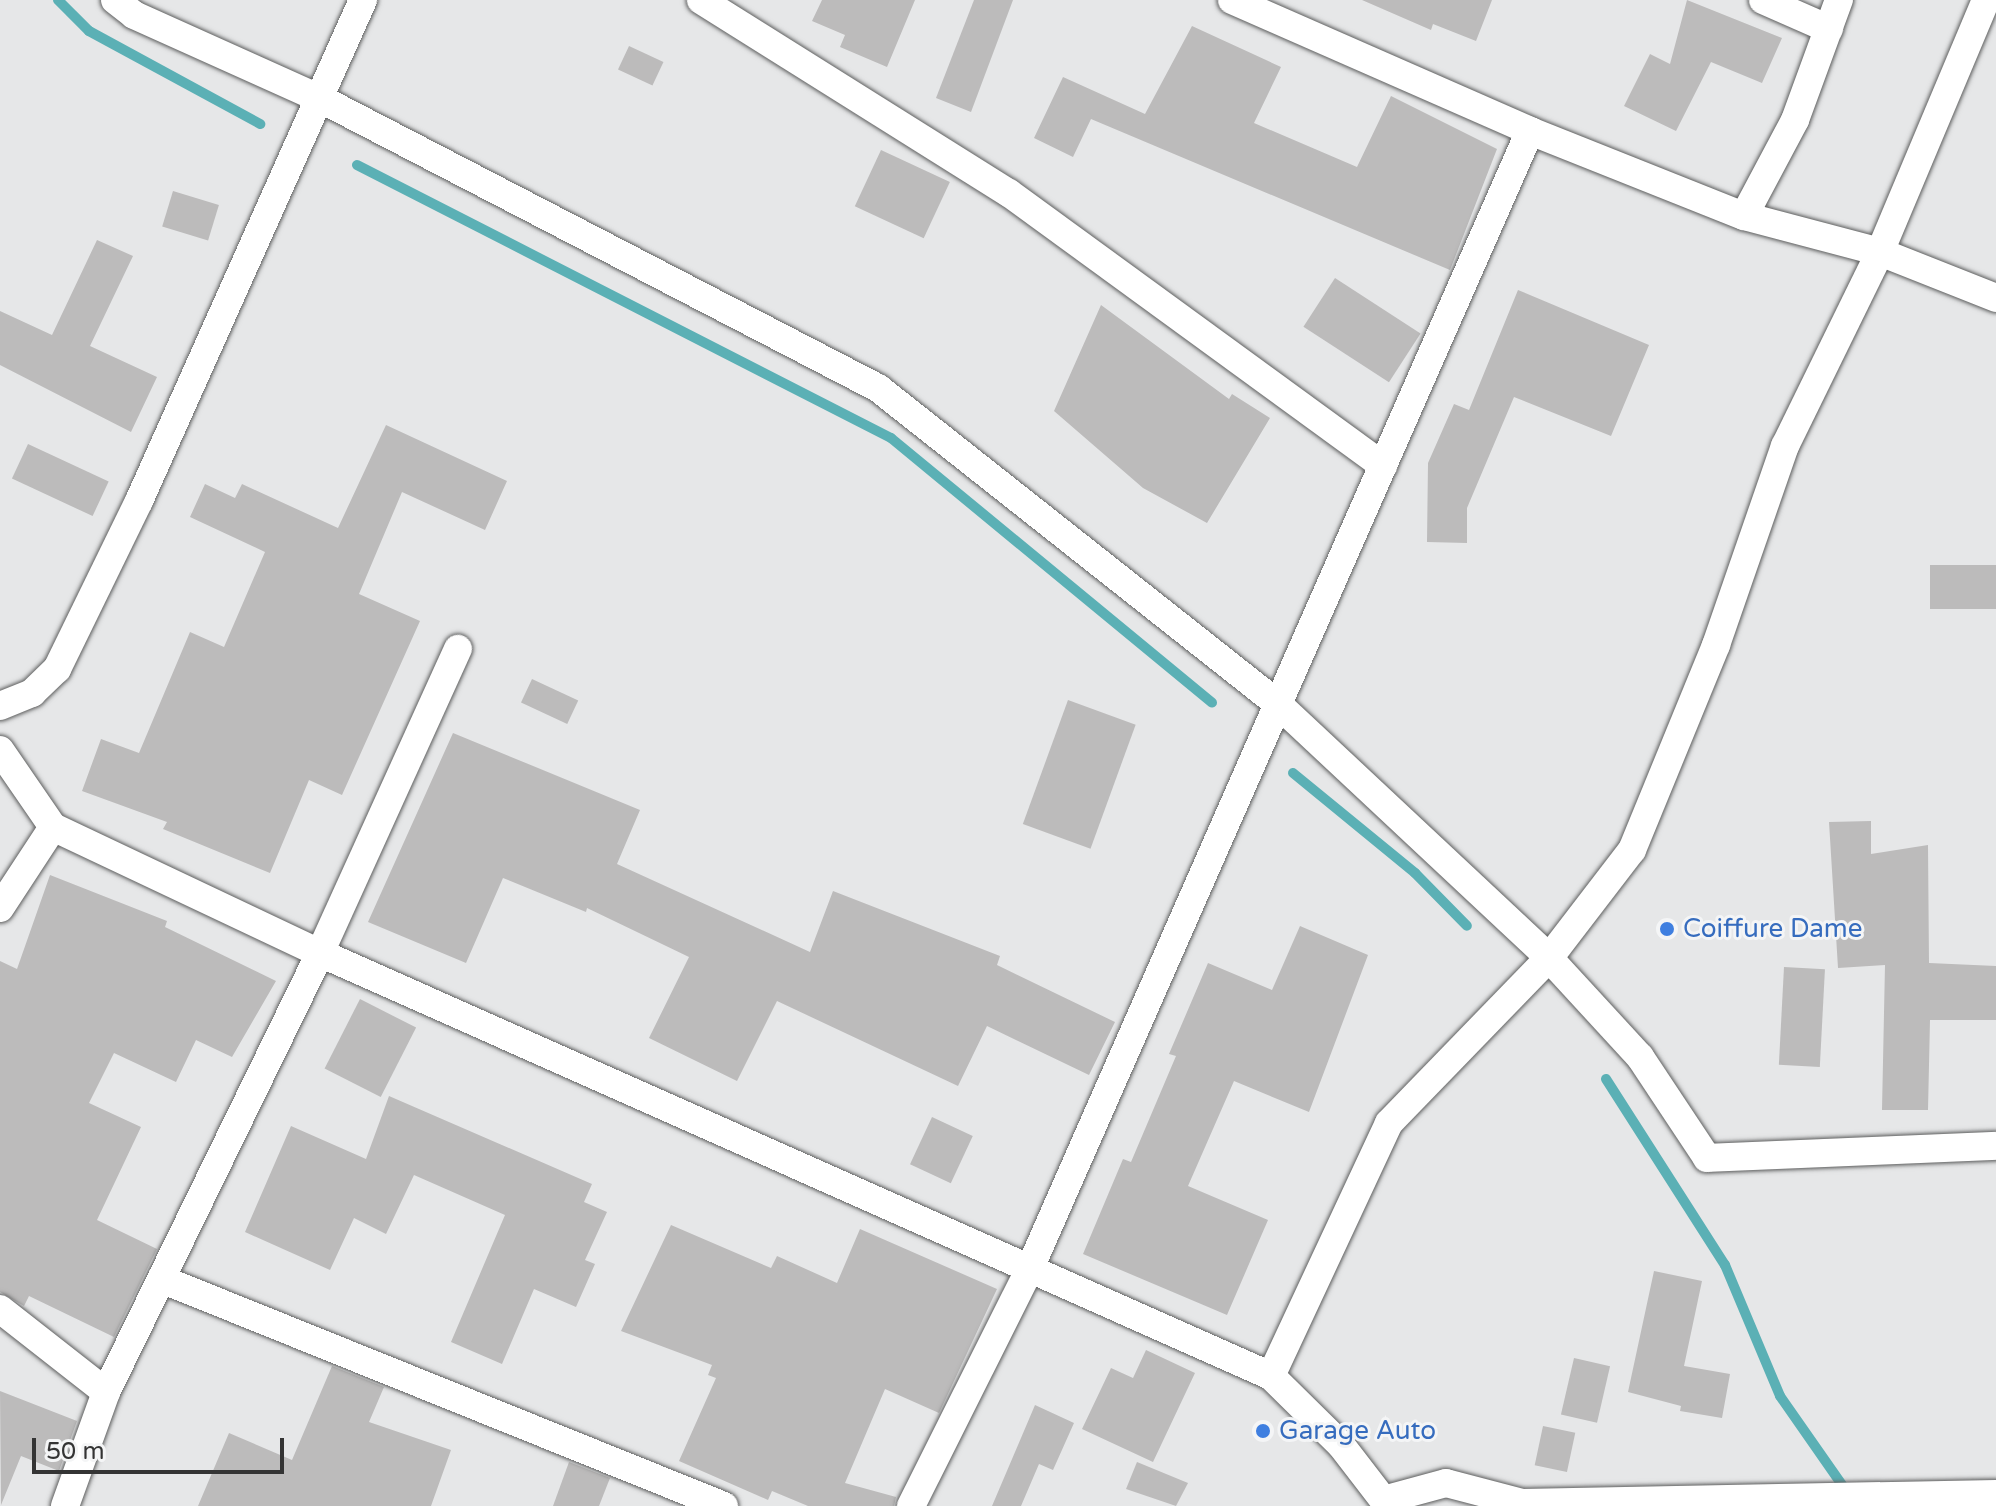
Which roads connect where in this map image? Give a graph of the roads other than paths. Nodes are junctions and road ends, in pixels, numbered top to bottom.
1 (115, 0) edge
2 (363, 0) edge
3 (701, 0) edge
4 (1232, 0) edge
5 (1763, 0) edge
6 (1839, 0) edge
7 (1986, 0) edge
8 (1973, 14) edge
9 (1829, 29) junction
10 (319, 98) junction
11 (1530, 131) junction
12 (1744, 216) junction
13 (1880, 252) junction
14 (1996, 298) edge
15 (1383, 466) junction
16 (458, 649) dead end
17 (1278, 704) junction
18 (0, 706) edge
19 (0, 750) edge
20 (53, 827) junction
21 (0, 908) edge
22 (320, 953) junction
23 (1549, 958) junction
24 (1996, 1146) edge
25 (1031, 1266) junction
26 (161, 1279) junction
27 (0, 1309) edge
28 (1271, 1376) junction
29 (106, 1392) junction
30 (1996, 1494) edge
31 (1388, 1503) edge
32 (65, 1506) edge
33 (724, 1506) edge
34 (911, 1506) edge

1 - 10 street
2 - 10 street
3 - 15 street
4 - 11 street
5 - 9 street
6 - 9 street
7 - 8 street
8 - 13 street
9 - 12 street
10 - 17 street
10 - 18 street
11 - 12 street
11 - 15 street
12 - 13 street
13 - 14 street
13 - 23 street
15 - 17 street
16 - 22 street
17 - 23 street
17 - 25 street
19 - 20 street
20 - 21 street
20 - 22 street
22 - 25 street
22 - 26 street
23 - 24 street
23 - 28 street
25 - 28 street
25 - 34 street
26 - 29 street
26 - 33 street
27 - 29 street
28 - 31 street
29 - 32 street
30 - 31 street

